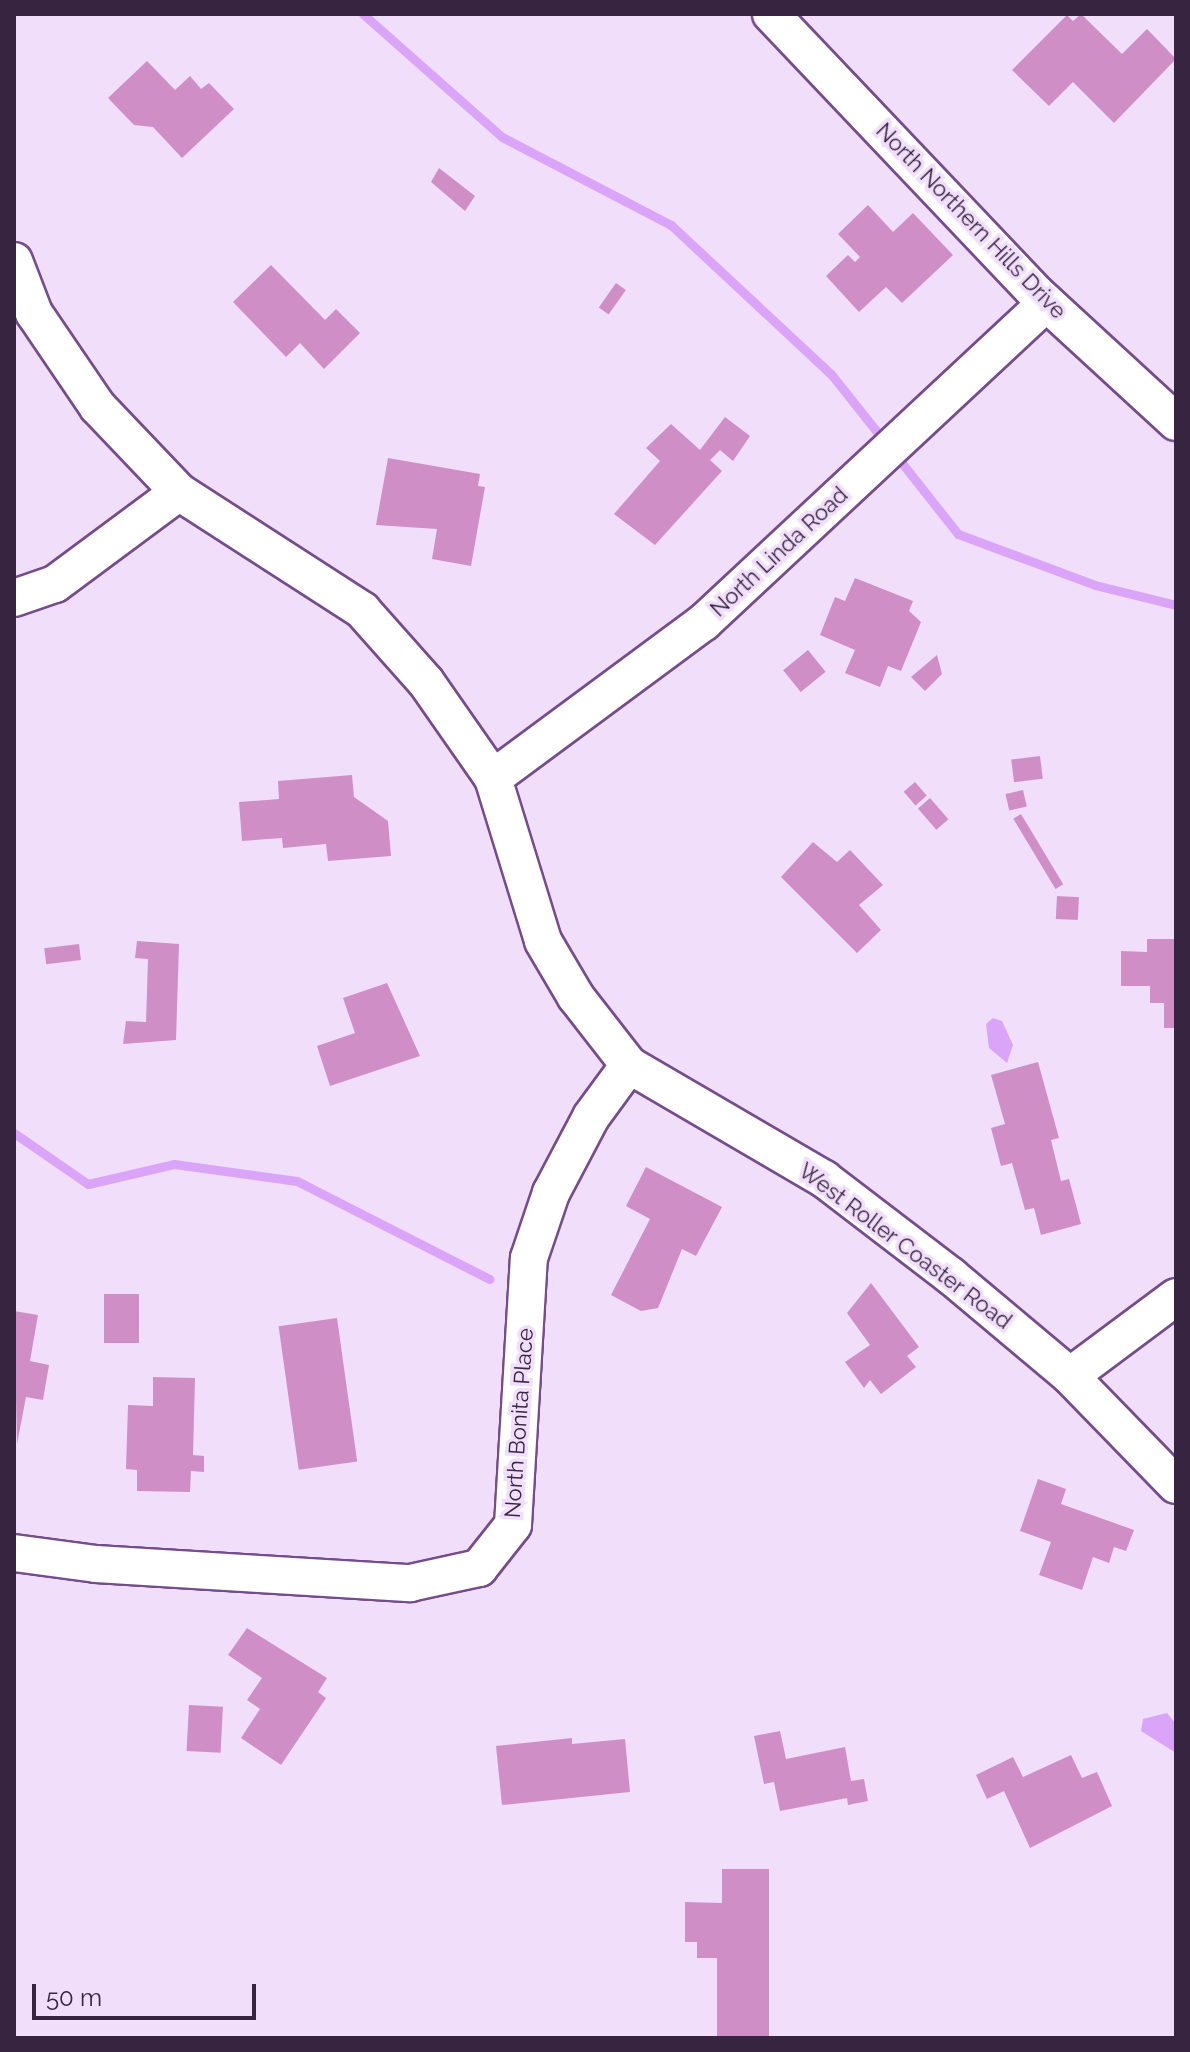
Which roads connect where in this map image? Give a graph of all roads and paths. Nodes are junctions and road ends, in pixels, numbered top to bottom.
1 (771, 14) edge
2 (14, 261) edge
3 (1046, 303) junction
4 (1176, 422) edge
5 (179, 492) junction
6 (14, 598) edge
7 (493, 778) junction
8 (629, 1065) junction
9 (1176, 1297) edge
10 (1070, 1376) junction
11 (1176, 1485) edge
12 (14, 1553) edge

1 - 3 street, North Northern Hills Drive
2 - 5 street, West Roller Coaster Road
3 - 4 street, North Northern Hills Drive
3 - 7 street, North Linda Road
5 - 6 street
5 - 7 street, West Roller Coaster Road
7 - 8 street, West Roller Coaster Road
8 - 10 street, West Roller Coaster Road
8 - 12 street, North Bonita Place
9 - 10 street
10 - 11 street, West Roller Coaster Road

